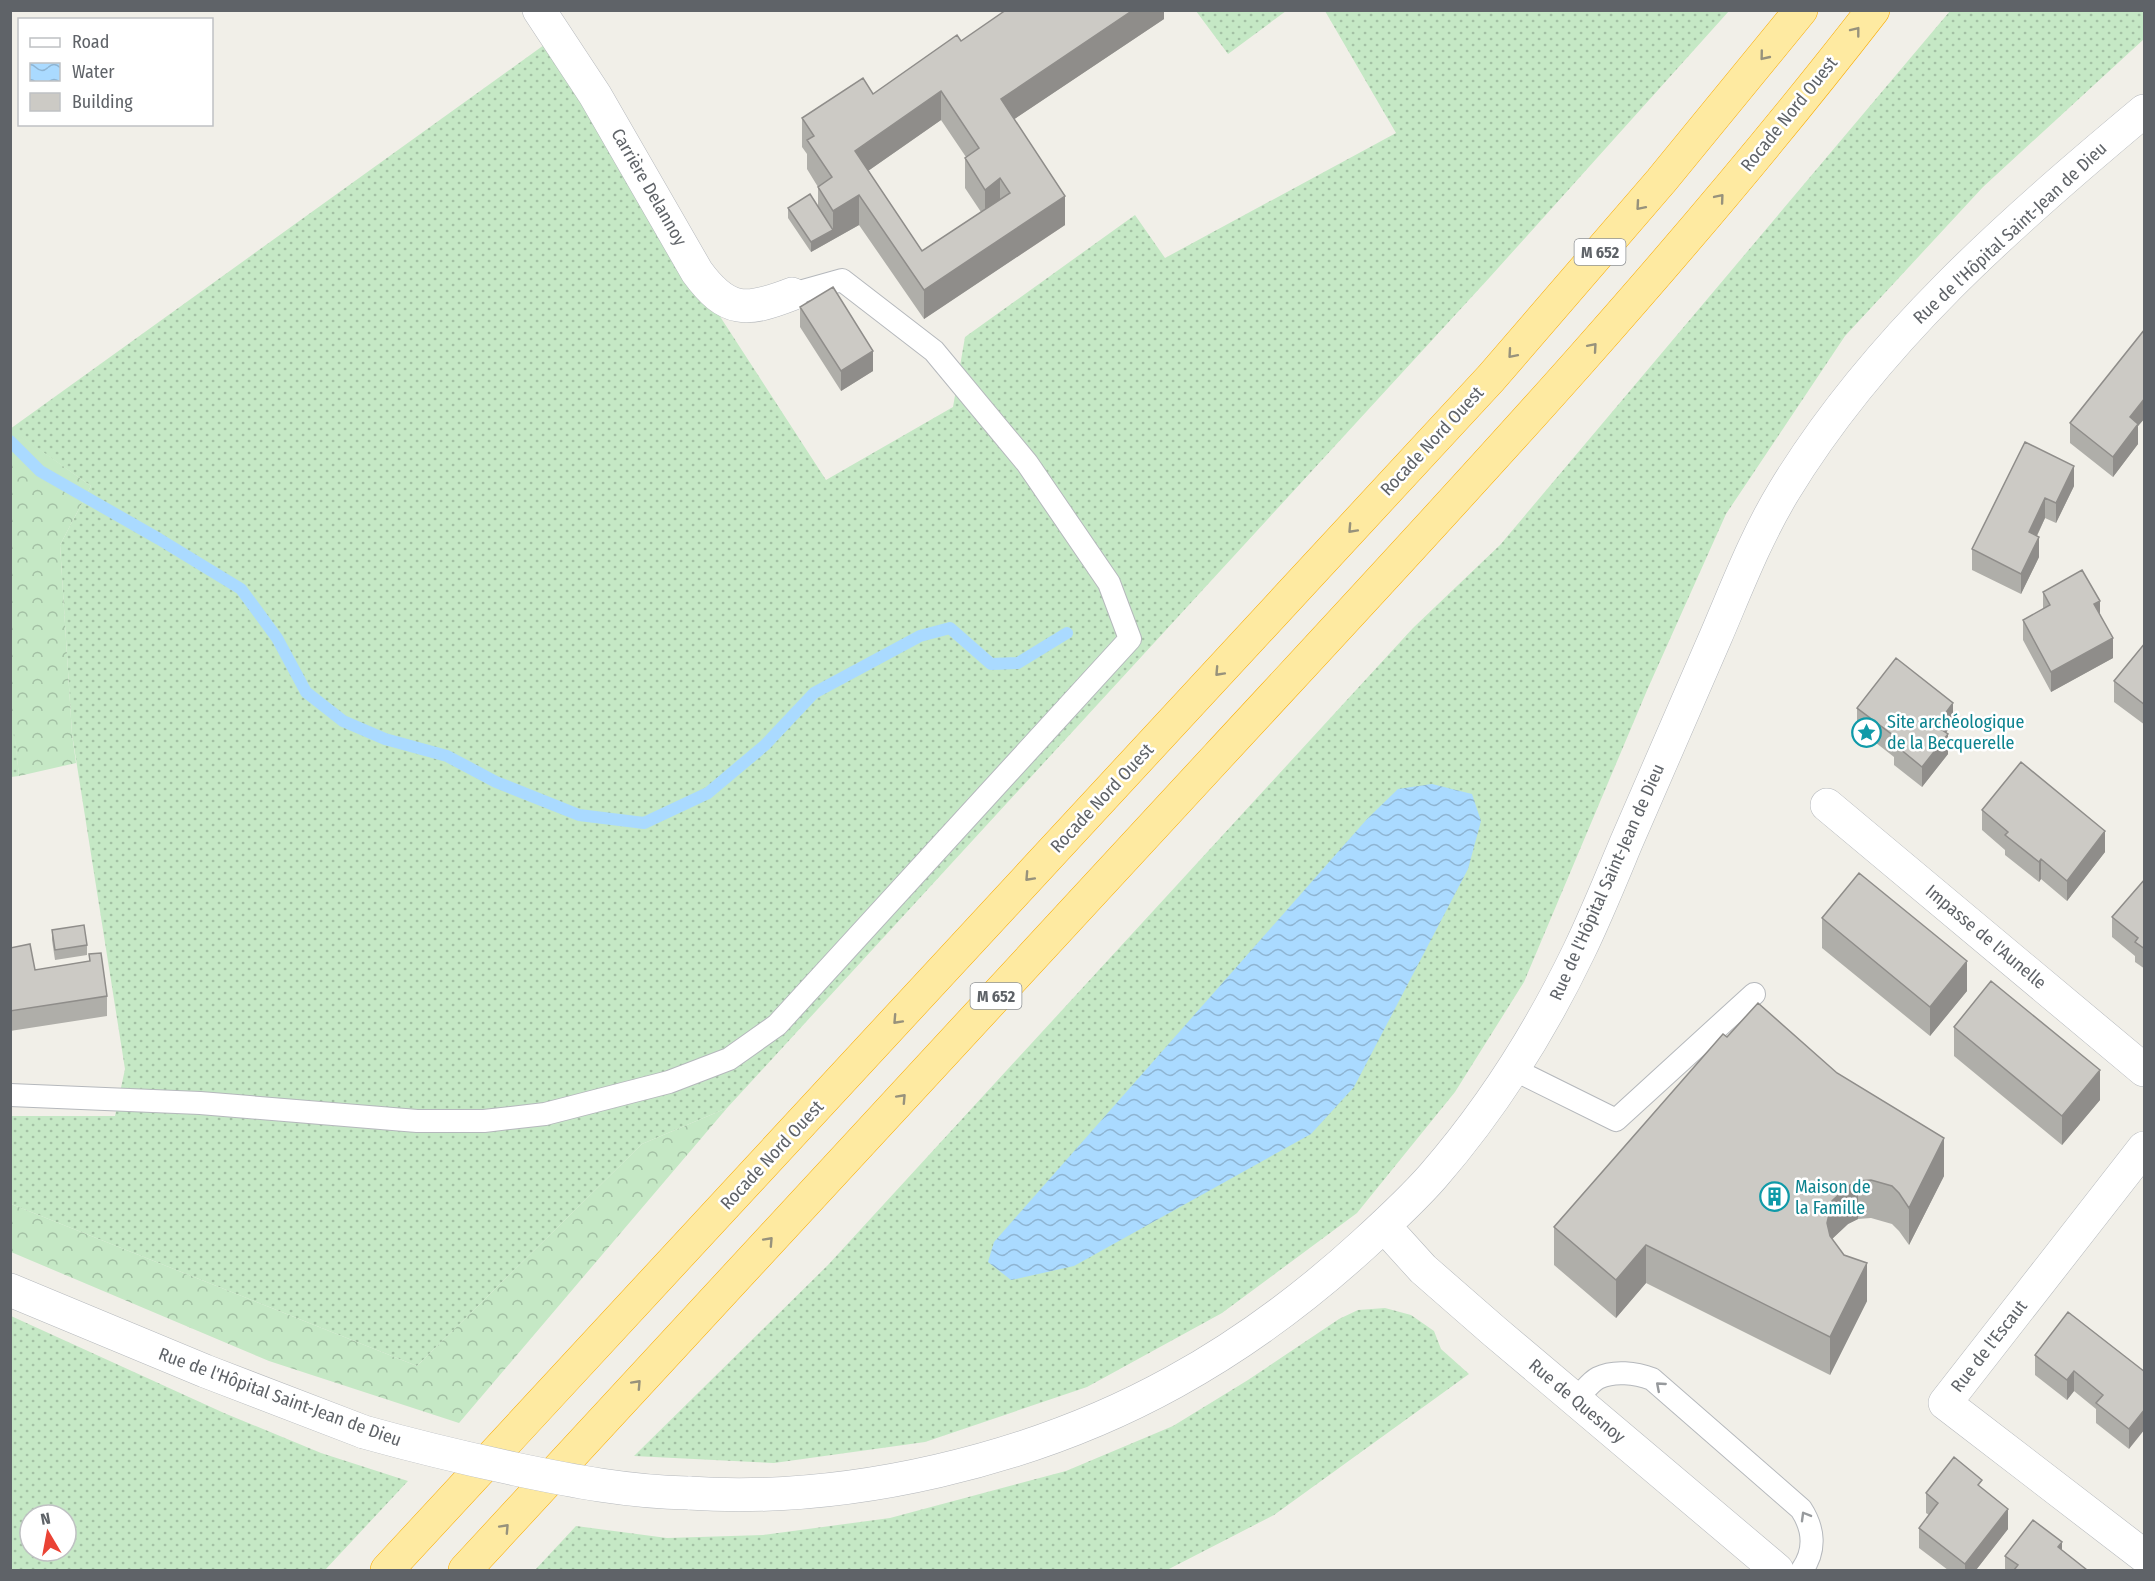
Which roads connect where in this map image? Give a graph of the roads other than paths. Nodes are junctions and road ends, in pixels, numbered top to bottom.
1 (539, 10) edge
2 (1801, 10) edge
3 (1873, 10) edge
4 (2145, 111) edge
5 (792, 294) joint
6 (1827, 805) dead end
7 (1754, 994) dead end
8 (1513, 1069) junction
9 (2145, 1070) edge
10 (10, 1095) edge
11 (2145, 1148) edge
12 (1384, 1226) junction
13 (10, 1290) edge
14 (1576, 1399) junction
15 (2145, 1556) edge
16 (387, 1570) edge
17 (465, 1570) edge
18 (1777, 1570) edge
19 (1802, 1570) edge

1 - 5 street, Carrière Delannoy
2 -> 16 highway, Rocade Nord Ouest / M 652
17 -> 3 highway, Rocade Nord Ouest / M 652
4 - 8 street, Rue de l'Hôpital Saint-Jean de Dieu
5 - 10 lane
6 - 9 street, Impasse de l'Aunelle
7 - 8 lane
8 - 12 street, Rue de l'Hôpital Saint-Jean de Dieu
11 - 15 street, Rue de l'Escaut
12 - 13 street, Rue de l'Hôpital Saint-Jean de Dieu, bridge
12 - 14 street, Rue de Quesnoy
14 - 18 street, Rue de Quesnoy
19 -> 14 lane

